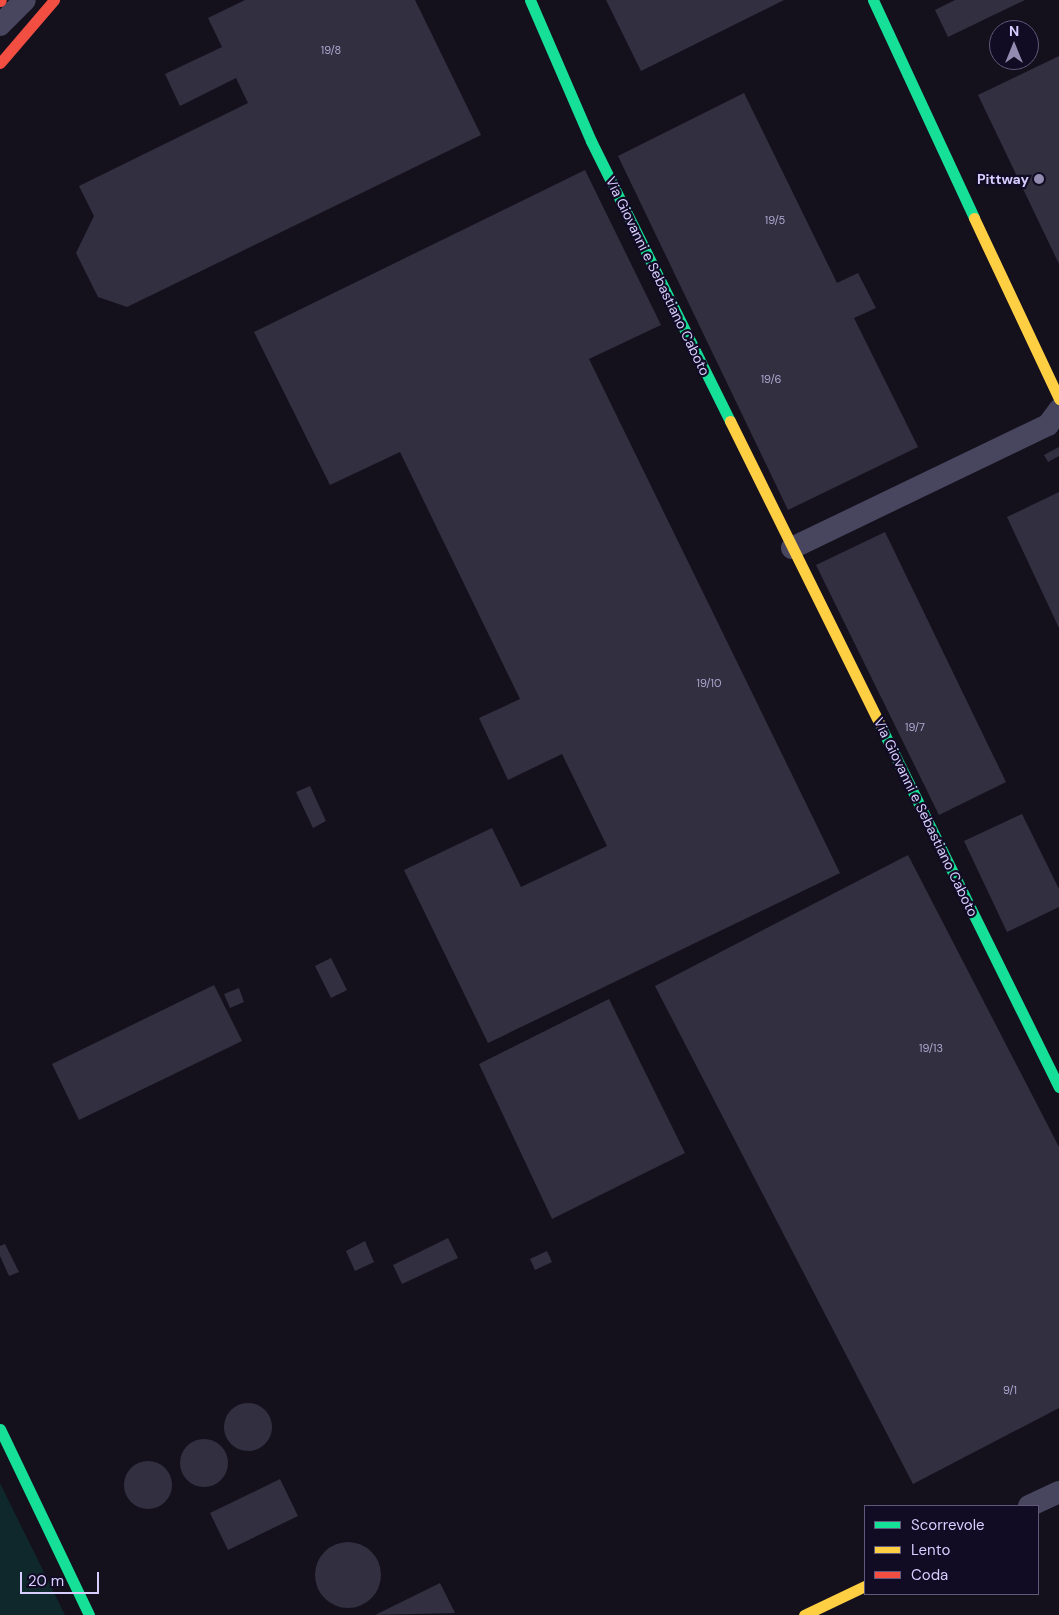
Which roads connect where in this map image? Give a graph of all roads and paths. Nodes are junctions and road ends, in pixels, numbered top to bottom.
1 (25, 0) edge
2 (54, 0) edge
3 (530, 0) edge
4 (873, 0) edge
5 (0, 25) edge
6 (0, 63) edge
7 (1055, 406) edge
8 (792, 548) junction
9 (1059, 1087) edge
10 (0, 1429) edge
11 (1059, 1492) edge
12 (1031, 1505) edge
13 (864, 1586) edge
14 (90, 1615) edge
15 (804, 1615) edge

1 - 5 street
2 - 6 main road
3 - 8 main road, Via Giovanni e Sebastiano Caboto
4 - 7 main road
7 - 8 street
8 - 9 main road, Via Giovanni e Sebastiano Caboto
10 - 14 main road
11 - 12 street
13 - 15 main road

